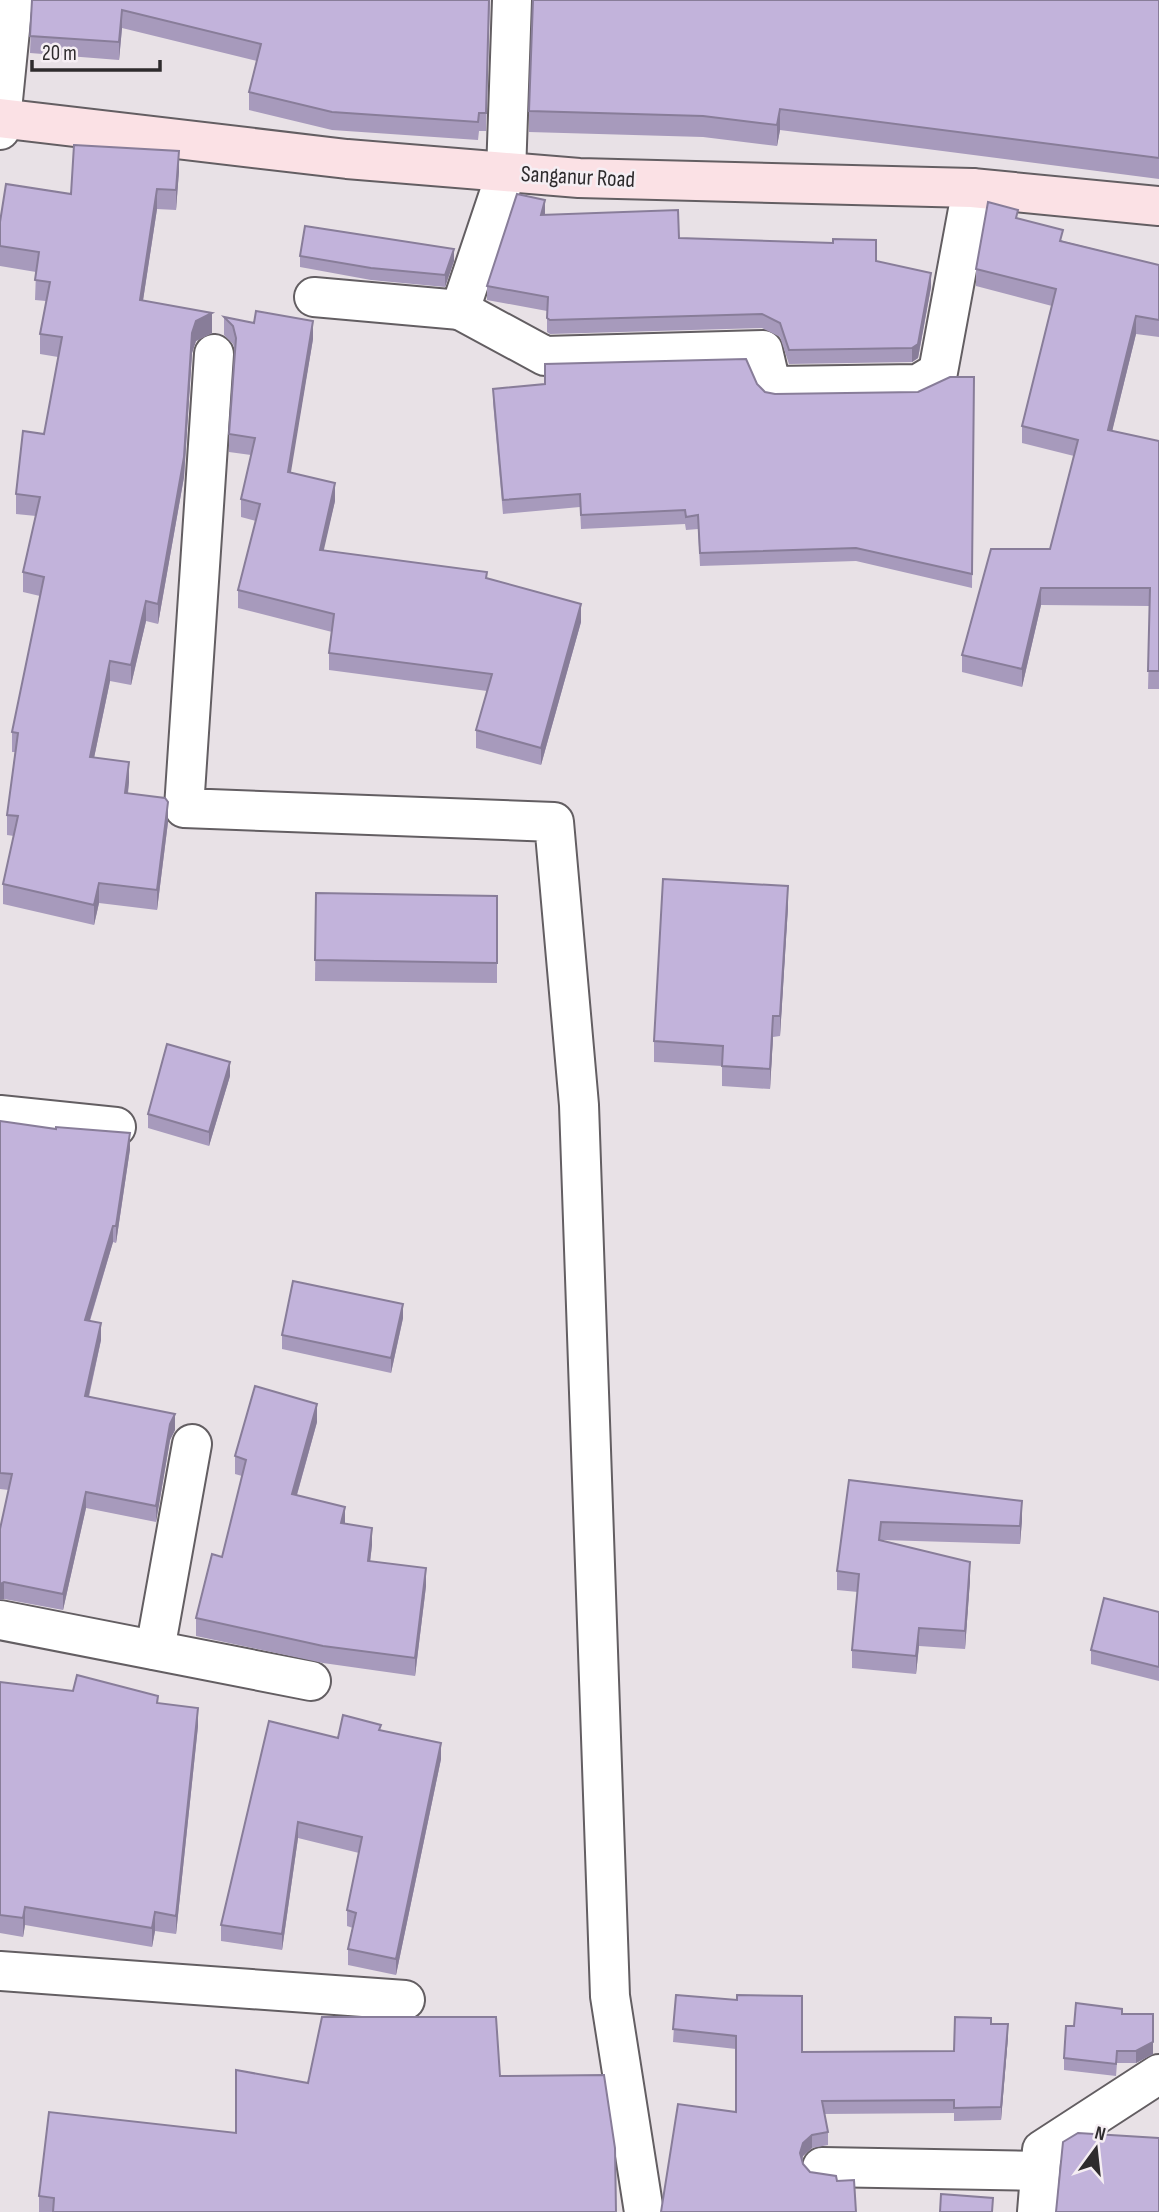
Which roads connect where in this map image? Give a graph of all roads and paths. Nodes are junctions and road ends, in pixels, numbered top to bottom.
1 (13, 0) edge
2 (512, 0) edge
3 (0, 118) edge
4 (0, 130) edge
5 (506, 173) junction
6 (972, 188) junction
7 (1159, 206) edge
8 (314, 298) dead end
9 (460, 310) junction
10 (214, 354) dead end
11 (0, 1115) edge
12 (116, 1127) dead end
13 (192, 1444) dead end
14 (0, 1619) edge
15 (155, 1650) junction
16 (311, 1681) dead end
17 (0, 1971) edge
18 (405, 2000) dead end
19 (1159, 2074) edge
20 (822, 2167) dead end
21 (1040, 2171) junction
22 (644, 2212) edge
23 (1037, 2212) edge

1 - 3 street
2 - 5 street
3 - 4 street
3 - 5 main road, Sanganur Road
5 - 6 main road, Sanganur Road
5 - 9 street
6 - 7 main road, Sanganur Road
6 - 9 street
8 - 9 street
10 - 22 street
11 - 12 street
13 - 15 street
14 - 15 street
15 - 16 street
17 - 18 street
19 - 21 street
20 - 21 street
21 - 23 street

